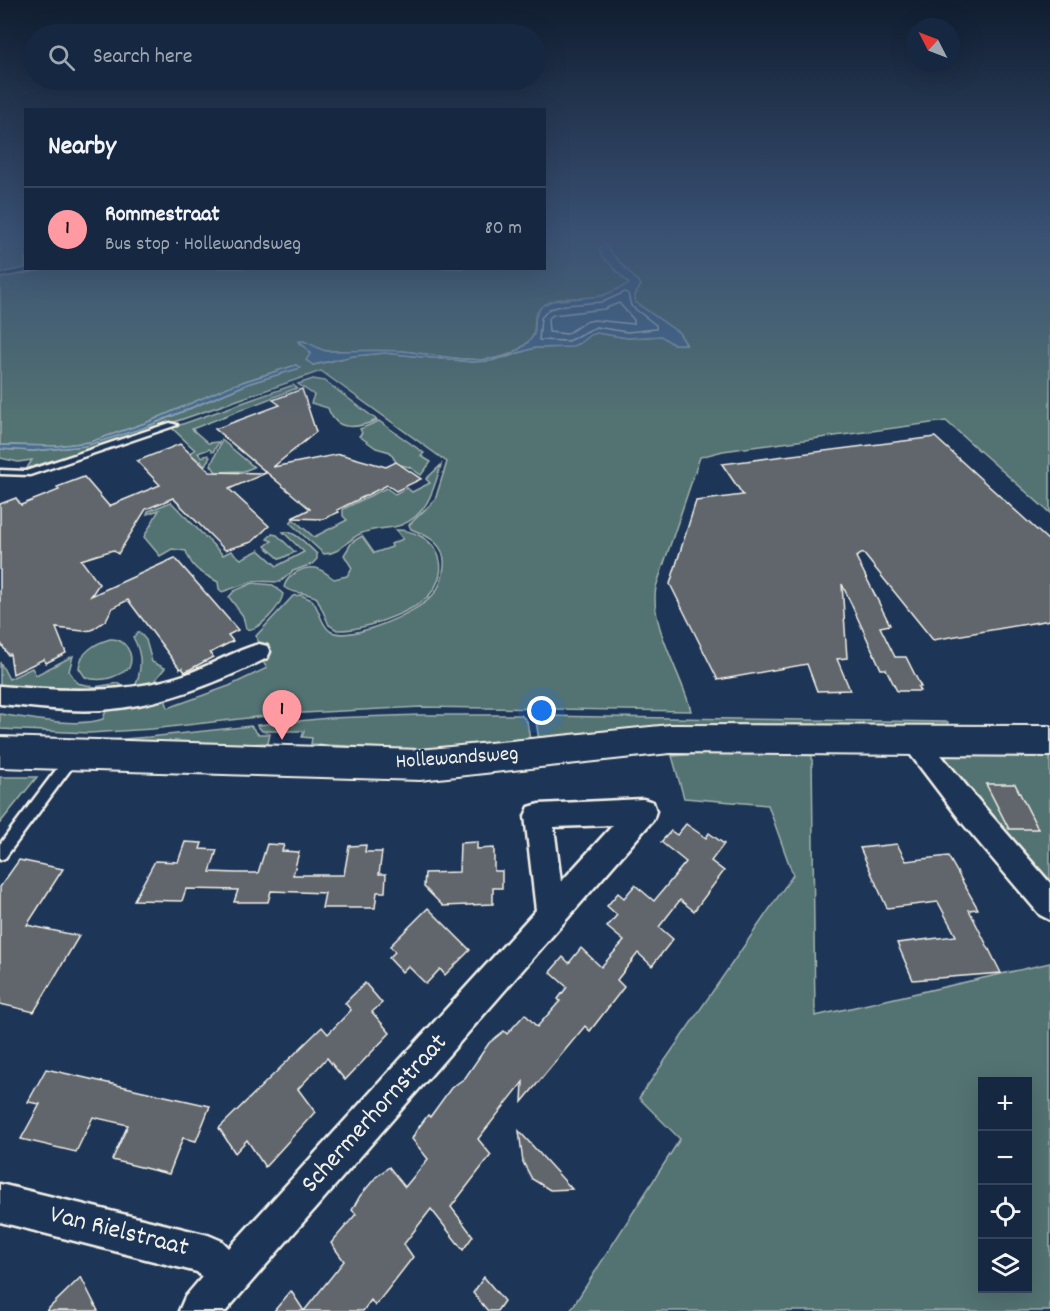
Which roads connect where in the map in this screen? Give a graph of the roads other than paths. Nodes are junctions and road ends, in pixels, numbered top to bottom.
1 (173, 425) dead end
2 (0, 472) edge
3 (259, 652) dead end
4 (0, 695) edge
5 (913, 738) junction
6 (1050, 741) edge
7 (0, 752) edge
8 (75, 754) junction
9 (0, 854) edge
10 (1050, 905) edge
11 (551, 916) dead end
12 (0, 1203) edge
13 (230, 1277) junction
14 (199, 1311) edge

1 - 2 lane
3 - 4 street
5 - 6 main road, Hollewandsweg
5 - 8 main road, Hollewandsweg
5 - 10 street
7 - 8 main road, Hollewandsweg
8 - 9 lane
11 - 13 street, Schermerhornstraat
12 - 13 street, Van Rielstraat
13 - 14 street, Schermerhornstraat

